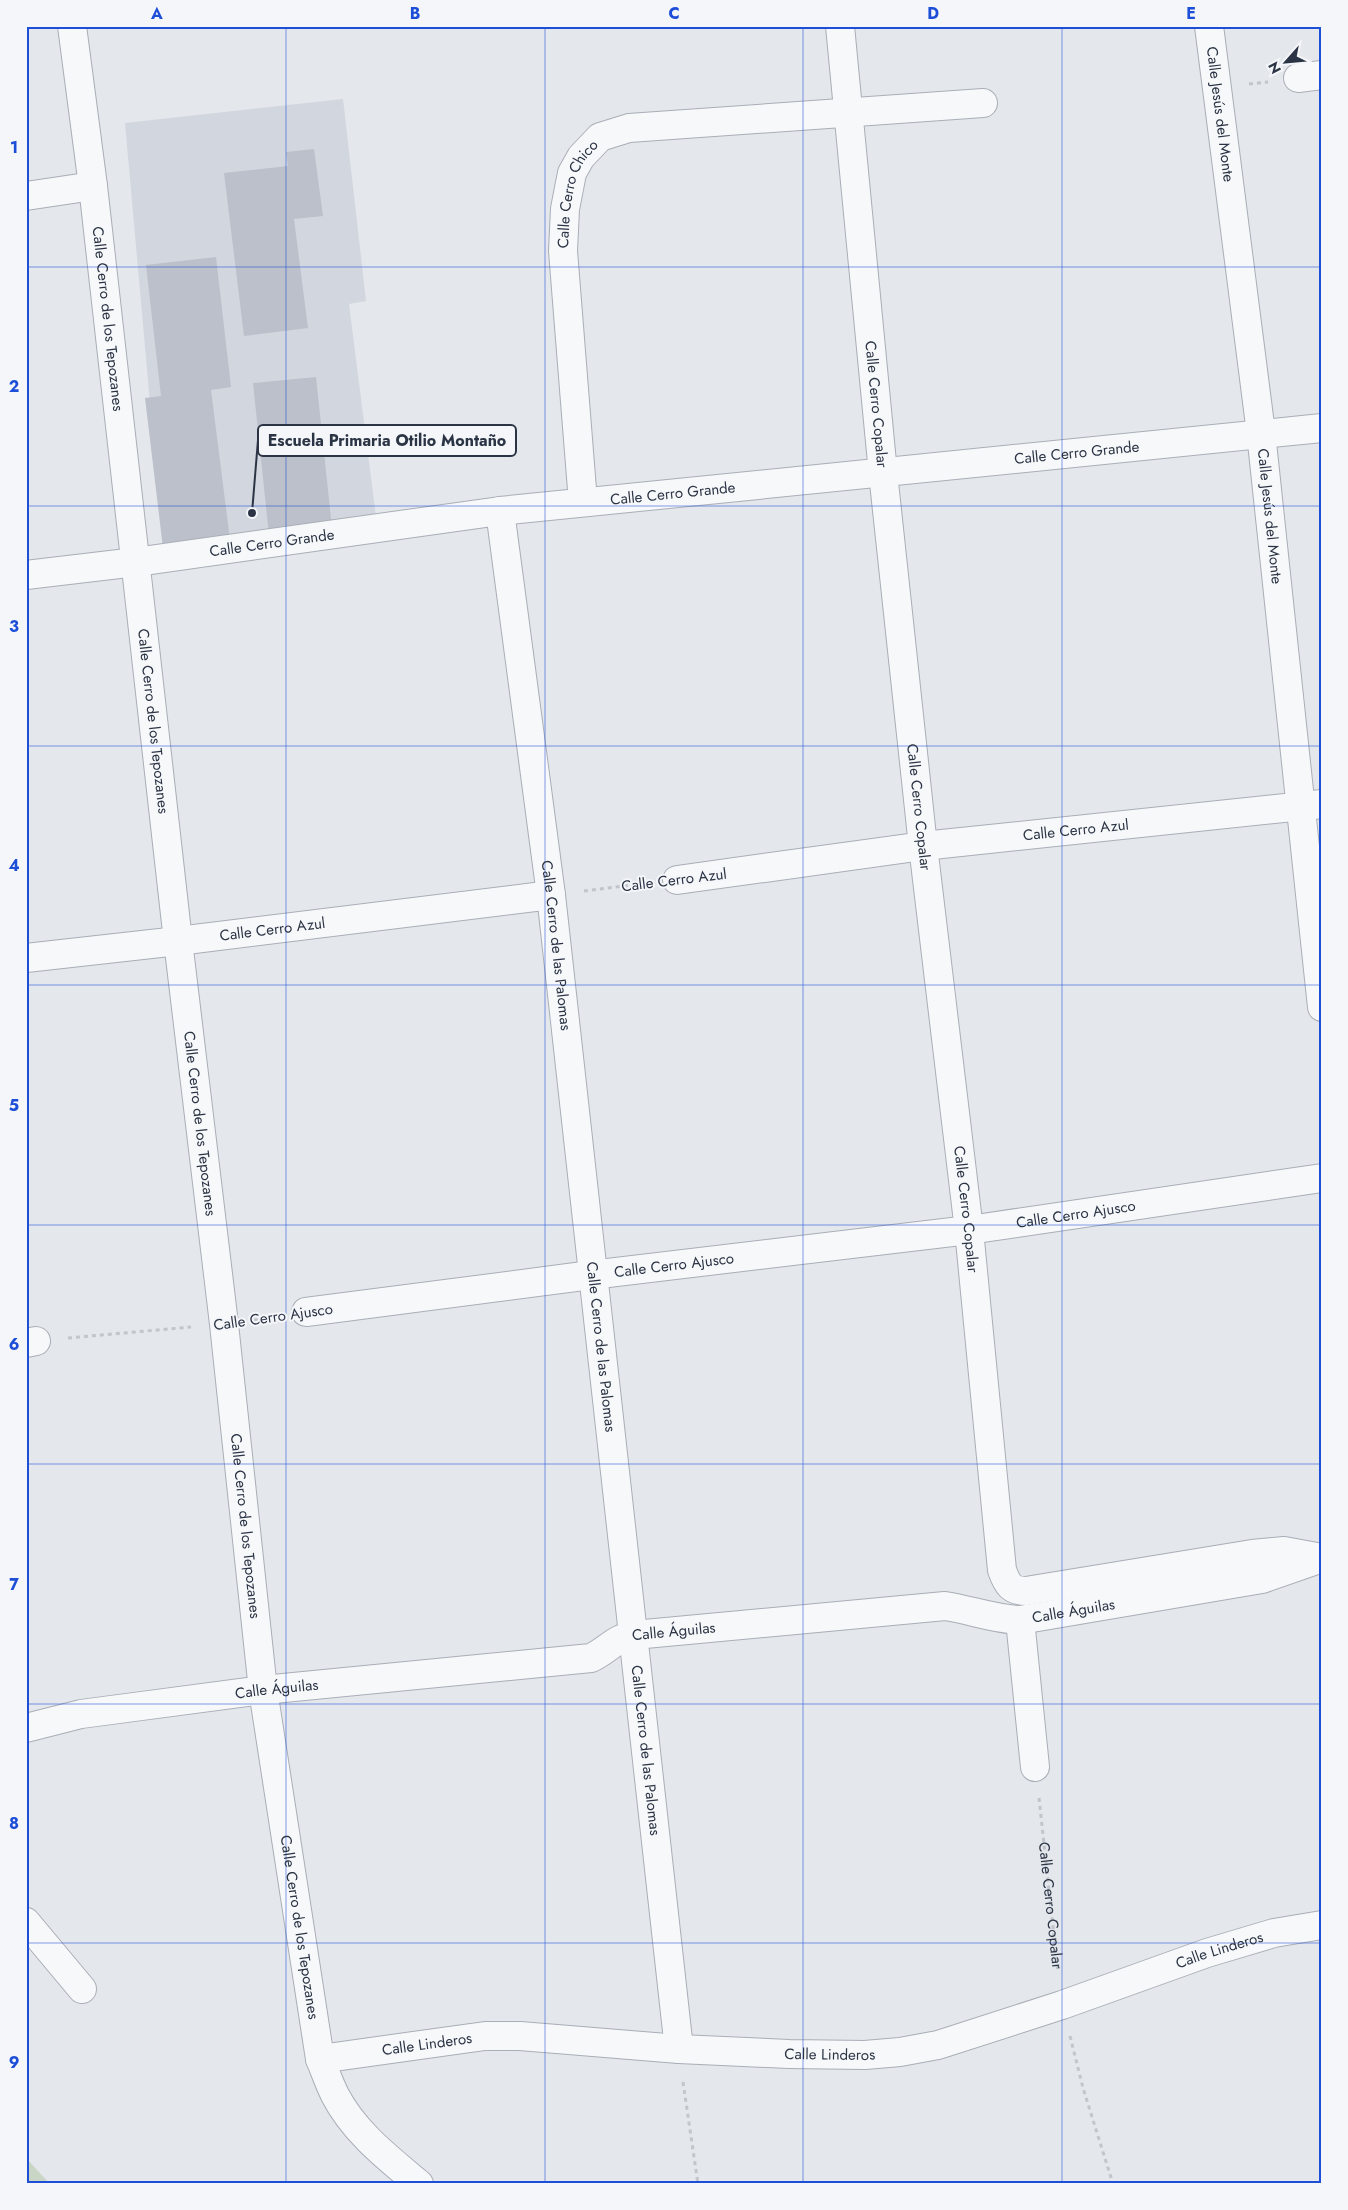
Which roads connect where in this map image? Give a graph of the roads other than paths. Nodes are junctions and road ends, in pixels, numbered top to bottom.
1 (72, 26) edge
2 (840, 26) edge
3 (1209, 26) edge
4 (983, 103) dead end
5 (848, 112) junction
6 (93, 186) junction
7 (26, 196) edge
8 (1322, 428) edge
9 (1261, 433) junction
10 (883, 473) junction
11 (583, 502) junction
12 (500, 511) junction
13 (136, 562) junction
14 (26, 575) edge
15 (1311, 806) edge
16 (923, 846) junction
17 (677, 880) road end
18 (551, 895) junction
19 (178, 941) junction
20 (26, 958) edge
21 (1322, 1007) edge
22 (1322, 1178) edge
23 (969, 1230) junction
24 (591, 1275) junction
25 (306, 1312) road end
26 (1322, 1558) edge
27 (1009, 1586) joint
28 (1020, 1620) junction
29 (634, 1634) junction
30 (263, 1690) junction
31 (26, 1728) edge
32 (1035, 1767) road end
33 (26, 1922) edge
34 (1322, 1924) edge
35 (82, 1989) dead end
36 (678, 2049) junction
37 (320, 2059) junction
38 (419, 2184) edge

1 - 6 street, Calle Cerro de los Tepozanes
2 - 5 street, Calle Cerro Copalar
3 - 9 street, Calle Jesús del Monte
4 - 5 street, Calle Cerro Chico
5 - 10 street, Calle Cerro Copalar
5 - 11 street, Calle Cerro Chico
6 - 7 street
6 - 13 street, Calle Cerro de los Tepozanes
8 - 9 street, Calle Cerro Grande
9 - 10 street, Calle Cerro Grande
9 - 15 street, Calle Jesús del Monte
10 - 11 street, Calle Cerro Grande
10 - 16 street, Calle Cerro Copalar
11 - 12 street, Calle Cerro Grande
12 - 13 street, Calle Cerro Grande
12 - 18 street, Calle Cerro de las Palomas
13 - 14 street, Calle Cerro Grande
13 - 19 street, Calle Cerro de los Tepozanes
15 - 16 street, Calle Cerro Azul
15 - 21 street, Calle Jesús del Monte
16 - 17 street, Calle Cerro Azul
16 - 23 street, Calle Cerro Copalar
18 - 19 street, Calle Cerro Azul
18 - 24 street, Calle Cerro de las Palomas
19 - 20 street, Calle Cerro Azul
19 - 30 street, Calle Cerro de los Tepozanes
22 - 23 street, Calle Cerro Ajusco
23 - 24 street, Calle Cerro Ajusco
23 - 27 street, Calle Cerro Copalar
24 - 25 street, Calle Cerro Ajusco
24 - 29 street, Calle Cerro de las Palomas
26 - 27 street, Calle Águilas
26 - 28 street, Calle Águilas
28 - 29 street, Calle Águilas
28 - 32 street
29 - 30 street, Calle Águilas
29 - 36 street, Calle Cerro de las Palomas
30 - 31 street, Calle Águilas
30 - 37 street, Calle Cerro de los Tepozanes
33 - 35 street
34 - 36 street, Calle Linderos
36 - 37 street, Calle Linderos
37 - 38 street, Calle Cerro de los Tepozanes

